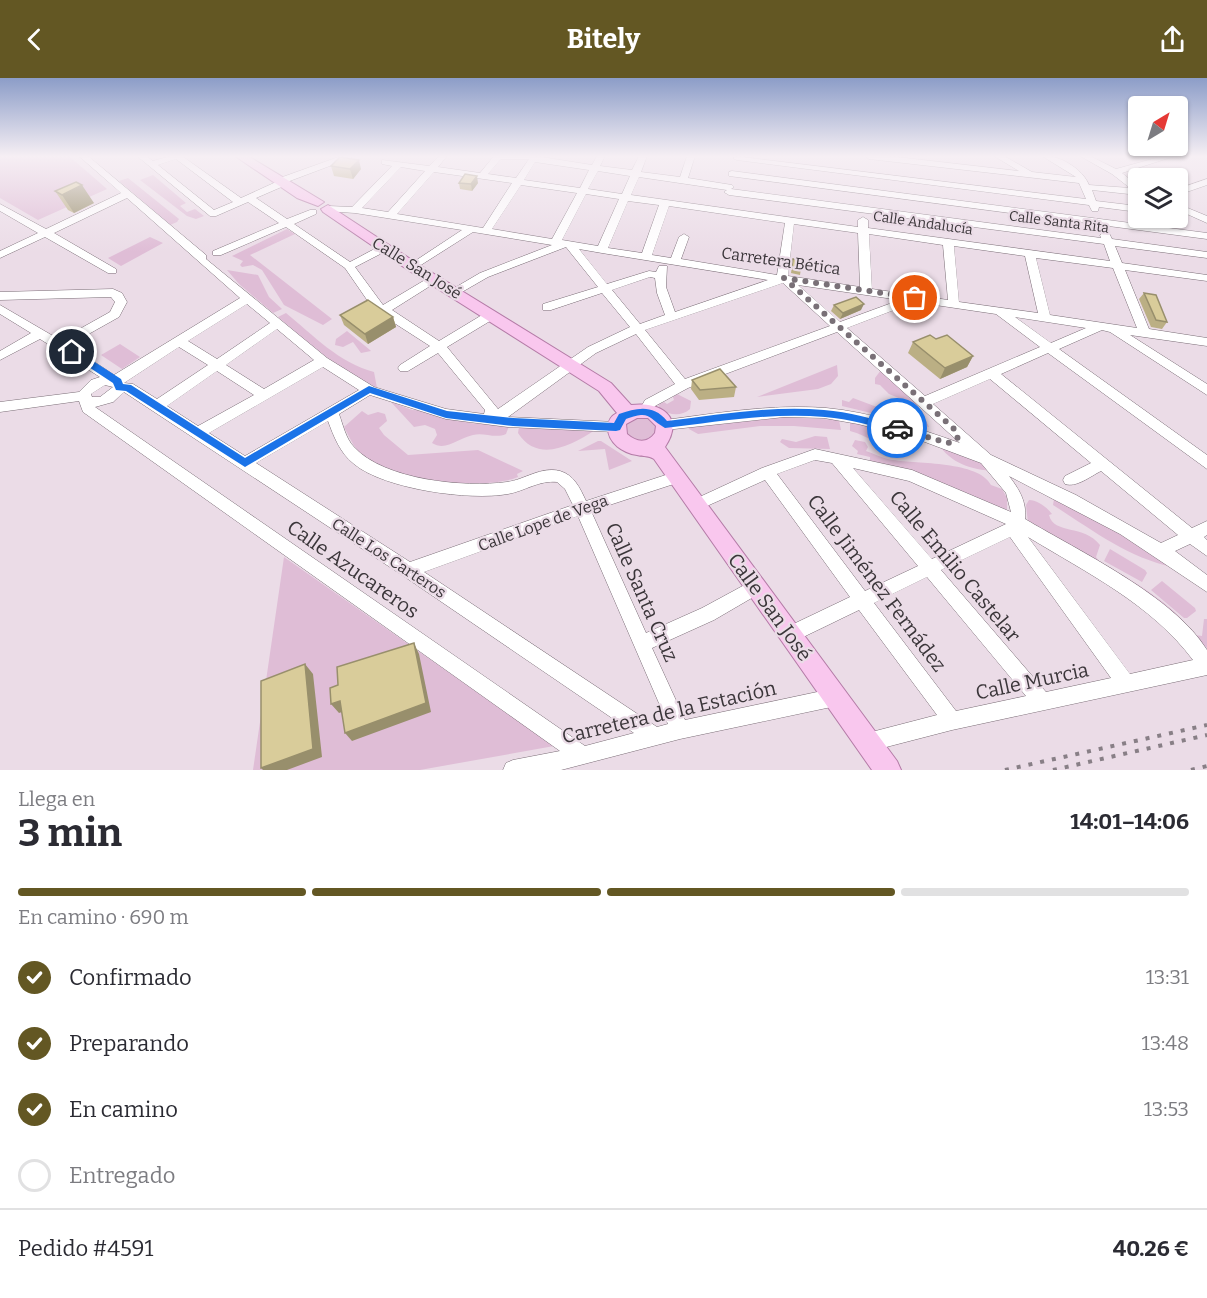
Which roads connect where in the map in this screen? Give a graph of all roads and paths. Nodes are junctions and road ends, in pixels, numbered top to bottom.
1 (121, 188) edge
2 (182, 188) edge
3 (226, 188) edge
4 (268, 188) edge
5 (291, 188) edge
6 (375, 188) edge
7 (414, 188) edge
8 (514, 188) edge
9 (565, 188) edge
10 (584, 188) edge
11 (628, 188) edge
12 (725, 188) edge
13 (841, 188) edge
14 (979, 188) edge
15 (1086, 188) edge
16 (729, 189) junction
17 (582, 191) junction
18 (862, 191) junction
19 (128, 194) junction
20 (624, 197) junction
21 (244, 200) junction
22 (665, 203) junction
23 (1093, 203) junction
24 (0, 207) edge
25 (1128, 208) edge
26 (353, 210) junction
27 (862, 210) junction
28 (325, 211) junction
29 (724, 211) junction
30 (1188, 212) edge
31 (390, 216) junction
32 (1202, 218) edge
33 (790, 219) junction
34 (286, 222) junction
35 (1100, 223) junction
36 (472, 228) junction
37 (486, 230) junction
38 (864, 230) junction
39 (46, 233) junction
40 (1207, 236) edge
41 (684, 237) dead end
42 (948, 241) junction
43 (1108, 242) junction
44 (564, 243) junction
45 (384, 248) junction
46 (602, 250) junction
47 (1030, 253) junction
48 (0, 255) edge
49 (1207, 255) edge
50 (646, 256) junction
51 (210, 257) junction
52 (671, 260) junction
53 (1117, 265) junction
54 (349, 266) junction
55 (413, 267) junction
56 (112, 271) dead end
57 (660, 276) junction
58 (1207, 278) edge
59 (434, 279) junction
60 (783, 279) junction
61 (604, 288) junction
62 (866, 290) junction
63 (455, 292) junction
64 (0, 296) edge
65 (248, 298) junction
66 (915, 298) junction
67 (954, 304) junction
68 (548, 307) dead end
69 (0, 309) edge
70 (384, 310) junction
71 (998, 311) junction
72 (491, 315) junction
73 (672, 317) junction
74 (1045, 318) junction
75 (278, 323) junction
76 (840, 327) junction
77 (637, 328) junction
78 (1078, 328) junction
79 (1113, 328) junction
80 (1145, 333) junction
81 (39, 334) junction
82 (179, 341) junction
83 (1207, 342) edge
84 (60, 345) junction
85 (440, 347) junction
86 (1047, 347) junction
87 (0, 356) edge
88 (323, 361) junction
89 (217, 365) junction
90 (572, 366) junction
91 (404, 368) dead end
92 (99, 369) junction
93 (990, 372) junction
94 (96, 383) junction
95 (683, 385) junction
96 (114, 387) junction
97 (369, 390) junction
98 (1207, 390) edge
99 (264, 395) junction
100 (85, 399) junction
101 (924, 402) junction
102 (157, 406) junction
103 (0, 407) edge
104 (331, 412) junction
105 (496, 416) junction
106 (100, 417) junction
107 (630, 417) junction
108 (665, 425) junction
109 (198, 433) junction
110 (953, 437) junction
111 (651, 447) junction
112 (983, 456) junction
113 (836, 458) junction
114 (245, 463) junction
115 (1207, 463) edge
116 (1102, 464) junction
117 (1009, 468) junction
118 (767, 472) junction
119 (678, 477) junction
120 (1070, 480) dead end
121 (1011, 488) junction
122 (698, 504) junction
123 (582, 508) junction
124 (1015, 525) junction
125 (1207, 528) edge
126 (1192, 535) junction
127 (1207, 549) edge
128 (1162, 550) junction
129 (931, 569) junction
130 (408, 570) junction
131 (1207, 585) edge
132 (756, 587) junction
133 (861, 599) junction
134 (789, 635) junction
135 (641, 644) junction
136 (1205, 660) edge
137 (1126, 684) junction
138 (836, 697) junction
139 (1042, 701) junction
140 (952, 721) junction
141 (680, 730) junction
142 (656, 737) junction
143 (867, 742) junction
144 (583, 756) junction
145 (513, 770) edge
146 (888, 770) edge

1 - 19 street
2 - 21 street
3 - 21 street
4 - 21 street
5 - 28 main road, Calle San José
6 - 26 street
7 - 31 street
8 - 37 street
9 - 17 street, Calle Andalucía
10 - 17 street
11 - 20 street
12 - 16 street, Calle Santa Rita
13 - 18 street
14 - 23 street
15 - 23 street
16 - 27 street, Calle Santa Rita
16 - 29 street
17 - 20 street, Calle Andalucía
17 - 44 street
18 - 27 street
18 - 35 street
19 - 39 street
19 - 51 street
20 - 22 street, Calle Andalucía
20 - 46 street
21 - 34 street
22 - 29 street, Calle Andalucía
22 - 50 street
23 - 25 street
23 - 35 street
24 - 39 street
26 - 28 street
26 - 31 street, Carretera Bética
27 - 38 street
27 - 43 street, Calle Santa Rita
28 - 34 street
28 - 45 main road, Calle San José
29 - 33 street, Calle Andalucía
30 - 32 street
31 - 36 street, Carretera Bética
33 - 38 street, Calle Andalucía
33 - 60 street
34 - 51 street
34 - 54 street
35 - 40 street
35 - 43 street
36 - 37 street, Carretera Bética
36 - 55 street
37 - 44 street, Carretera Bética
38 - 42 street, Calle Andalucía
38 - 62 street
39 - 48 street
39 - 56 street
41 - 52 street
42 - 47 street, Calle Andalucía
42 - 67 street
43 - 49 street, Calle Santa Rita
43 - 53 street
44 - 46 street, Carretera Bética
44 - 61 street
44 - 63 street
45 - 54 street
45 - 55 main road, Calle San José
46 - 50 street, Carretera Bética
47 - 53 street, Calle Andalucía
47 - 74 street
50 - 52 street, Carretera Bética
51 - 65 street
52 - 57 street
52 - 60 street, Carretera Bética
53 - 58 street, Calle Andalucía
53 - 80 street
54 - 70 street
55 - 59 main road, Calle San José
57 - 61 street
57 - 73 street
59 - 63 main road, Calle San José
59 - 70 street
60 - 62 street, Carretera Bética
60 - 73 street
60 - 76 street
61 - 68 street
61 - 77 street
62 - 66 street, Carretera Bética
63 - 72 main road, Calle San José
64 - 84 street
65 - 75 street
65 - 82 street
66 - 67 street, Carretera Bética
66 - 76 street
67 - 71 street, Carretera Bética
69 - 81 street, Calle Los Carteros
70 - 85 street
71 - 74 street, Carretera Bética
71 - 86 street
72 - 85 street
72 - 90 main road, Calle San José
73 - 77 street
74 - 78 street, Carretera Bética
75 - 88 street
75 - 89 street
76 - 95 street
76 - 101 street
77 - 90 street
77 - 95 street
78 - 79 street
78 - 86 street
79 - 80 street
79 - 98 street
80 - 83 street
81 - 84 street, Calle Los Carteros
81 - 87 street
82 - 89 street
82 - 96 street
84 - 92 street, Calle Los Carteros
85 - 91 street
85 - 105 street
86 - 93 street
86 - 115 street
88 - 97 street
88 - 99 street
89 - 99 street
89 - 102 street
90 - 105 street
90 - 107 main road, Calle San José
92 - 94 street
92 - 96 street, Calle Los Carteros
93 - 101 street
93 - 116 street
94 - 96 street
94 - 100 street
95 - 107 street
96 - 100 street
96 - 102 street, Calle Los Carteros
96 - 106 street
97 - 104 street
97 - 105 street
99 - 109 street
100 - 103 street
100 - 106 street, Calle Azucareros
101 - 110 street
102 - 109 street, Calle Los Carteros
104 - 114 street
104 - 123 street, Calle Santa Cruz
105 - 107 street
106 - 144 street, Calle Azucareros
107 - 108 main road
107 - 111 main road
108 - 110 street
108 - 111 main road
109 - 114 street, Calle Los Carteros
110 - 112 street
111 - 119 main road, Calle San José
112 - 117 street
112 - 121 street
113 - 118 street
113 - 124 street
113 - 129 street, Calle Emilio Castelar
114 - 130 street, Calle Los Carteros
116 - 120 street
116 - 126 street
117 - 121 street
117 - 128 street
118 - 122 street
118 - 133 street, Calle Jiménez Fernádez
119 - 122 main road, Calle San José
119 - 123 street, Calle Lope de Vega
121 - 124 street
122 - 132 main road, Calle San José
123 - 130 street, Calle Lope de Vega
123 - 135 street, Calle Santa Cruz
124 - 129 street
124 - 136 street
124 - 137 street
125 - 126 street
126 - 127 street
126 - 128 street
128 - 131 street
129 - 133 street
129 - 139 street, Calle Emilio Castelar
130 - 142 street, Calle Los Carteros
132 - 134 main road, Calle San José
132 - 135 street
133 - 134 street
133 - 140 street, Calle Jiménez Fernádez
134 - 138 main road, Calle San José
135 - 141 street, Calle Santa Cruz
136 - 137 street, Calle Murcia
137 - 139 street, Calle Murcia
138 - 141 street, Carretera de la Estación
138 - 143 main road, Calle San José
139 - 140 street, Calle Murcia
140 - 143 street, Calle Murcia
141 - 142 street, Carretera de la Estación
142 - 144 street, Carretera de la Estación
143 - 146 main road, Calle San José
144 - 145 street, Carretera de la Estación

